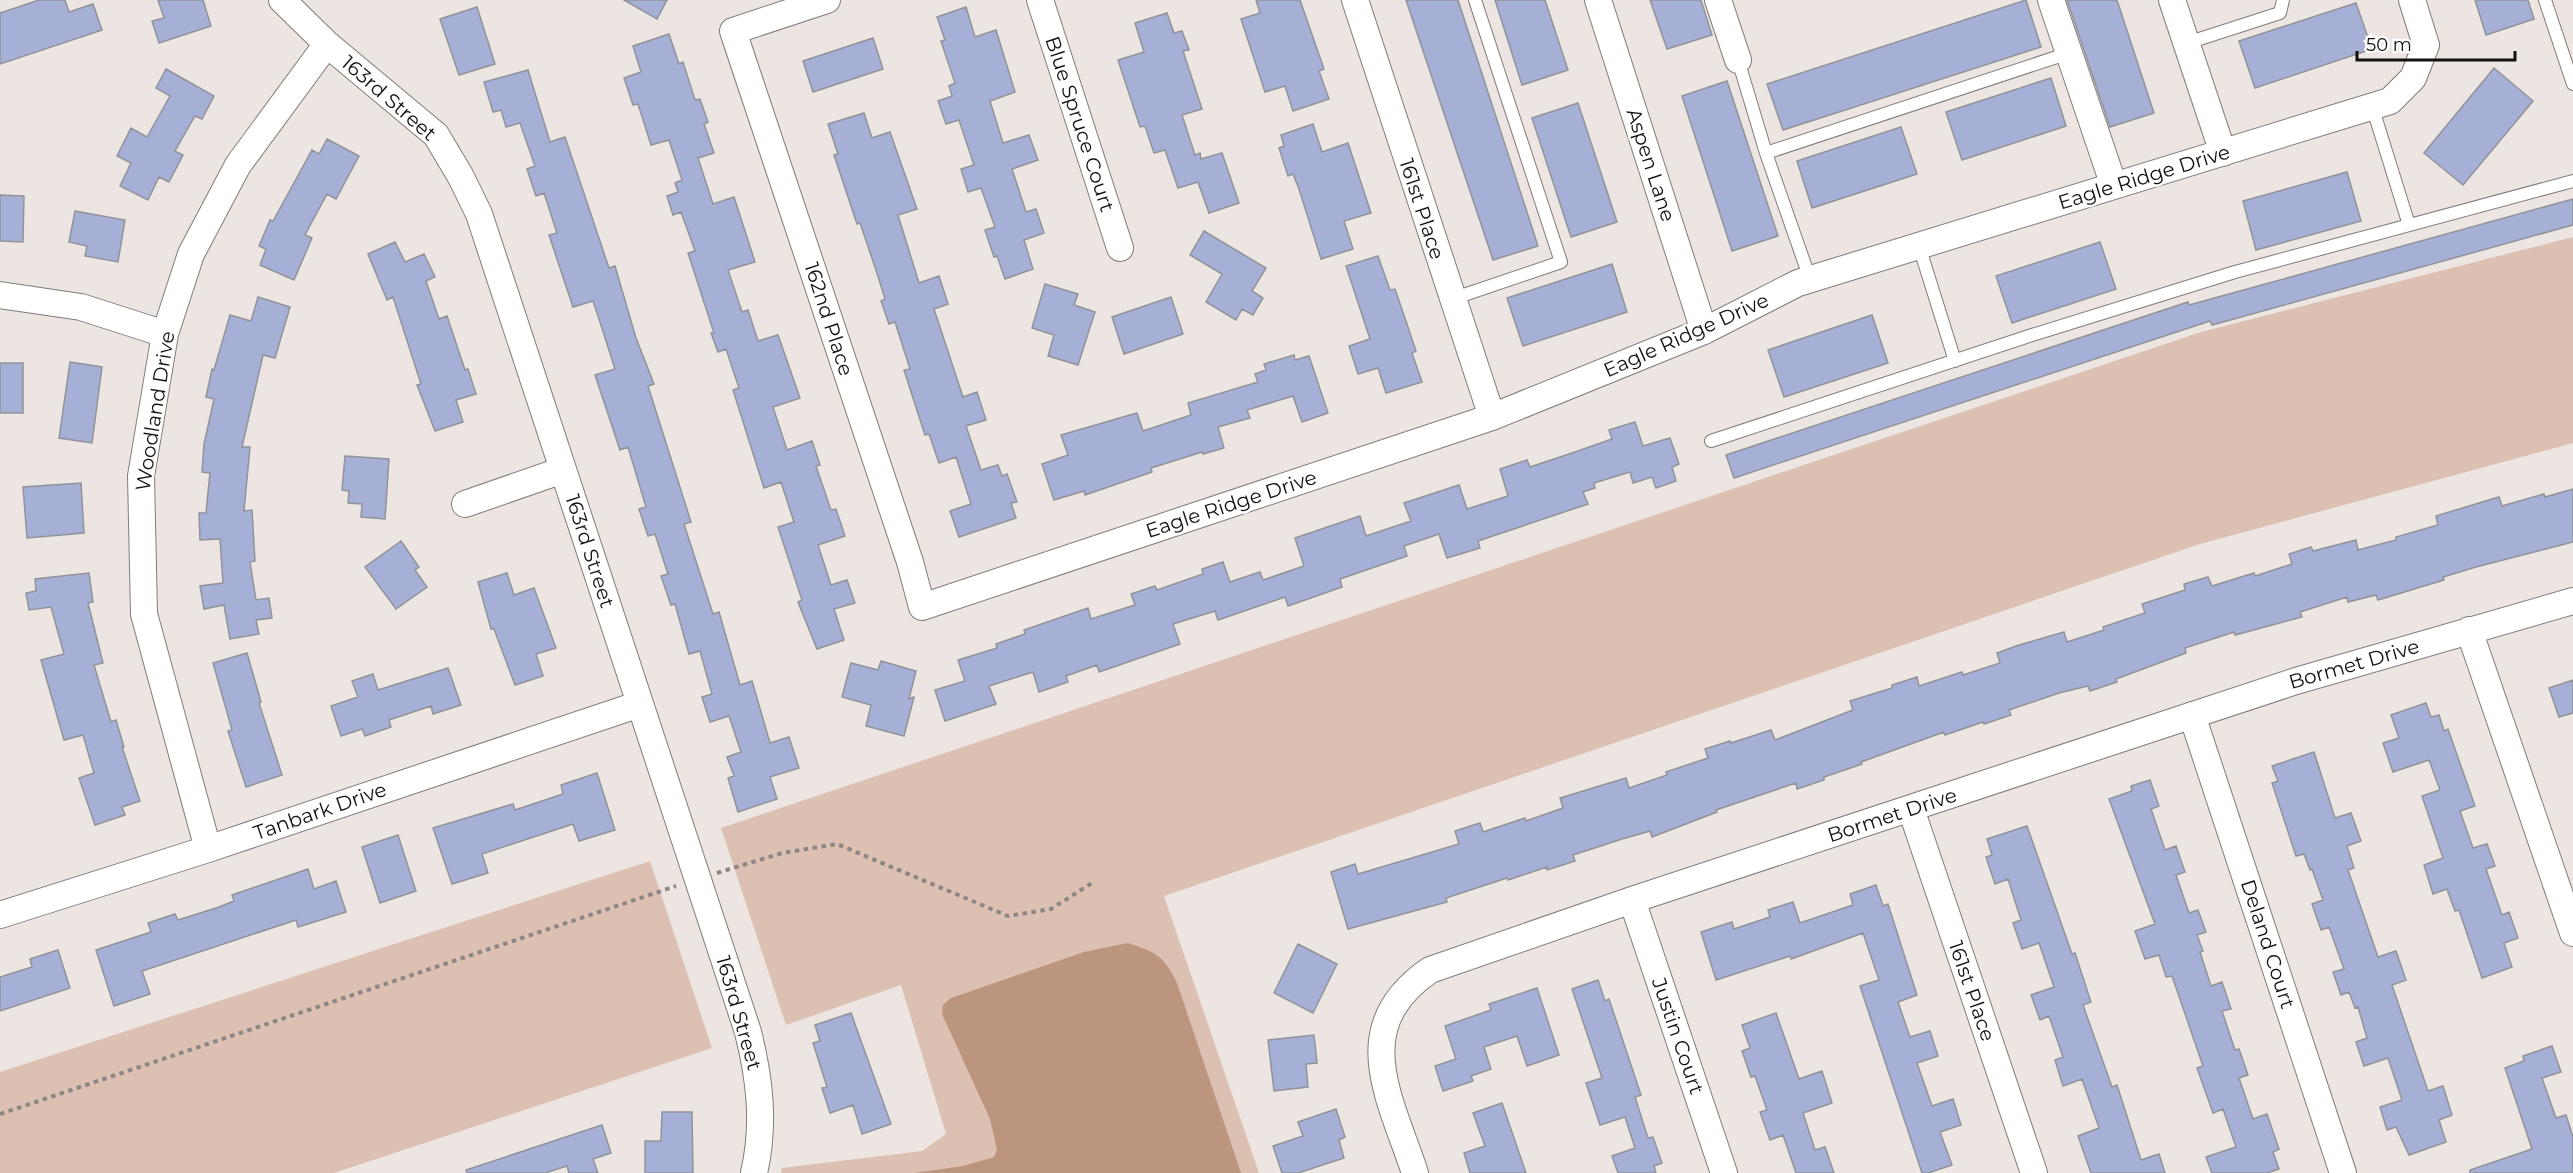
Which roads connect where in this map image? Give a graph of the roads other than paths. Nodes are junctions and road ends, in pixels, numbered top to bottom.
1 (282, 0) edge
2 (827, 0) edge
3 (1040, 0) edge
4 (1355, 0) edge
5 (1475, 0) edge
6 (1598, 0) edge
7 (1718, 0) edge
8 (2051, 0) edge
9 (2172, 0) edge
10 (2283, 0) edge
11 (2412, 0) edge
12 (2545, 0) edge
13 (2187, 43) junction
14 (327, 44) junction
15 (2069, 53) junction
16 (1738, 60) joint
17 (2573, 84) edge
18 (2372, 106) junction
19 (1766, 153) junction
20 (2223, 153) junction
21 (2573, 182) edge
22 (2114, 186) junction
23 (2409, 225) junction
24 (1919, 246) junction
25 (1120, 248) dead end
26 (1810, 279) junction
27 (0, 295) edge
28 (1452, 299) junction
29 (1704, 331) junction
30 (165, 334) junction
31 (1955, 361) junction
32 (1492, 417) junction
33 (1711, 441) dead end
34 (563, 470) junction
35 (465, 504) dead end
36 (2573, 601) edge
37 (922, 607) joint
38 (2469, 630) junction
39 (640, 704) junction
40 (2192, 715) junction
41 (1911, 809) junction
42 (208, 849) junction
43 (1632, 900) junction
44 (0, 915) edge
45 (2573, 933) edge
46 (754, 1173) edge
47 (1415, 1173) edge
48 (1724, 1173) edge
49 (2034, 1173) edge
50 (2343, 1173) edge

1 - 14 street, 163rd Street
2 - 37 street, 162nd Place
3 - 25 street, Blue Spruce Court
4 - 28 street, 161st Place
5 - 28 lane
6 - 29 street, Aspen Lane
7 - 16 street
8 - 15 street
9 - 13 street
10 - 13 lane
11 - 18 street, Eagle Ridge Drive
12 - 17 lane
13 - 20 street
14 - 30 street, Woodland Drive
14 - 34 street, 163rd Street
15 - 19 lane
15 - 22 street
16 - 19 lane
18 - 20 street, Eagle Ridge Drive
18 - 23 lane
19 - 26 lane
20 - 22 street, Eagle Ridge Drive
21 - 23 lane
22 - 24 street, Eagle Ridge Drive
23 - 31 lane
24 - 26 street, Eagle Ridge Drive
24 - 31 lane
26 - 29 street, Eagle Ridge Drive
27 - 30 street
28 - 32 street, 161st Place
29 - 32 street, Eagle Ridge Drive
30 - 42 street, Woodland Drive
31 - 33 lane
32 - 37 street, Eagle Ridge Drive
34 - 35 street
34 - 39 street, 163rd Street
36 - 38 street, Bormet Drive
38 - 40 street, Bormet Drive
38 - 45 street
39 - 42 street, Tanbark Drive
39 - 46 street, 163rd Street
40 - 41 street, Bormet Drive
40 - 50 street, Deland Court
41 - 43 street, Bormet Drive
41 - 49 street, 161st Place
42 - 44 street, Tanbark Drive
43 - 47 street, Bormet Drive
43 - 48 street, Justin Court

